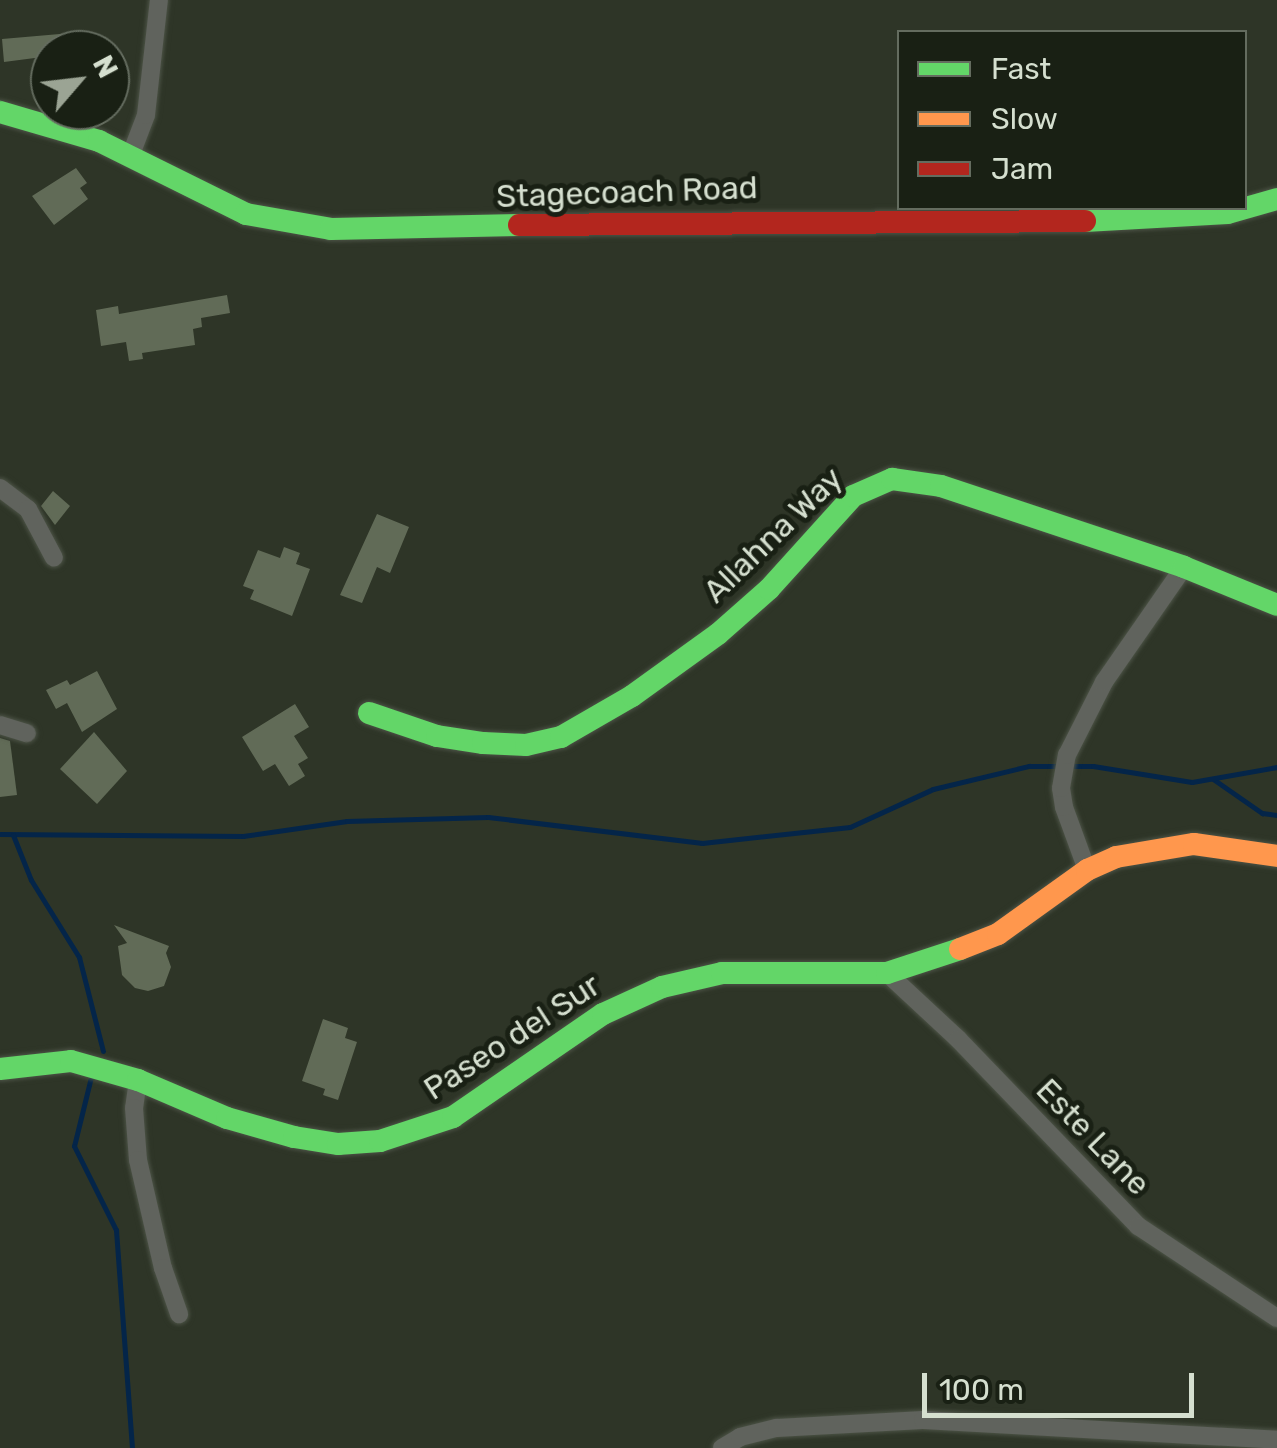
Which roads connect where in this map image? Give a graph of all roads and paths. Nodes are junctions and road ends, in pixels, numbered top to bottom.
1 (159, 0) edge
2 (0, 112) edge
3 (130, 157) junction
4 (1277, 199) edge
5 (1247, 208) edge
6 (1241, 210) edge
7 (0, 488) edge
8 (54, 558) dead end
9 (1184, 567) junction
10 (1277, 605) edge
11 (369, 713) dead end
12 (0, 725) edge
13 (27, 732) dead end
14 (1277, 856) edge
15 (1087, 870) junction
16 (887, 973) junction
17 (0, 1070) edge
18 (138, 1080) junction
19 (178, 1314) dead end
20 (1277, 1318) edge
21 (1277, 1440) edge
22 (722, 1448) edge

1 - 3 street
2 - 3 street, Stagecoach Road
3 - 6 street, Stagecoach Road
4 - 5 street, Stagecoach Road
7 - 8 street
9 - 10 street, Allahna Way
9 - 11 street, Allahna Way
9 - 15 street
12 - 13 street
14 - 15 street, Paseo del Sur
15 - 16 street, Paseo del Sur
16 - 18 street, Paseo del Sur
16 - 20 street, Este Lane
17 - 18 street, Paseo del Sur
18 - 19 street
21 - 22 street

